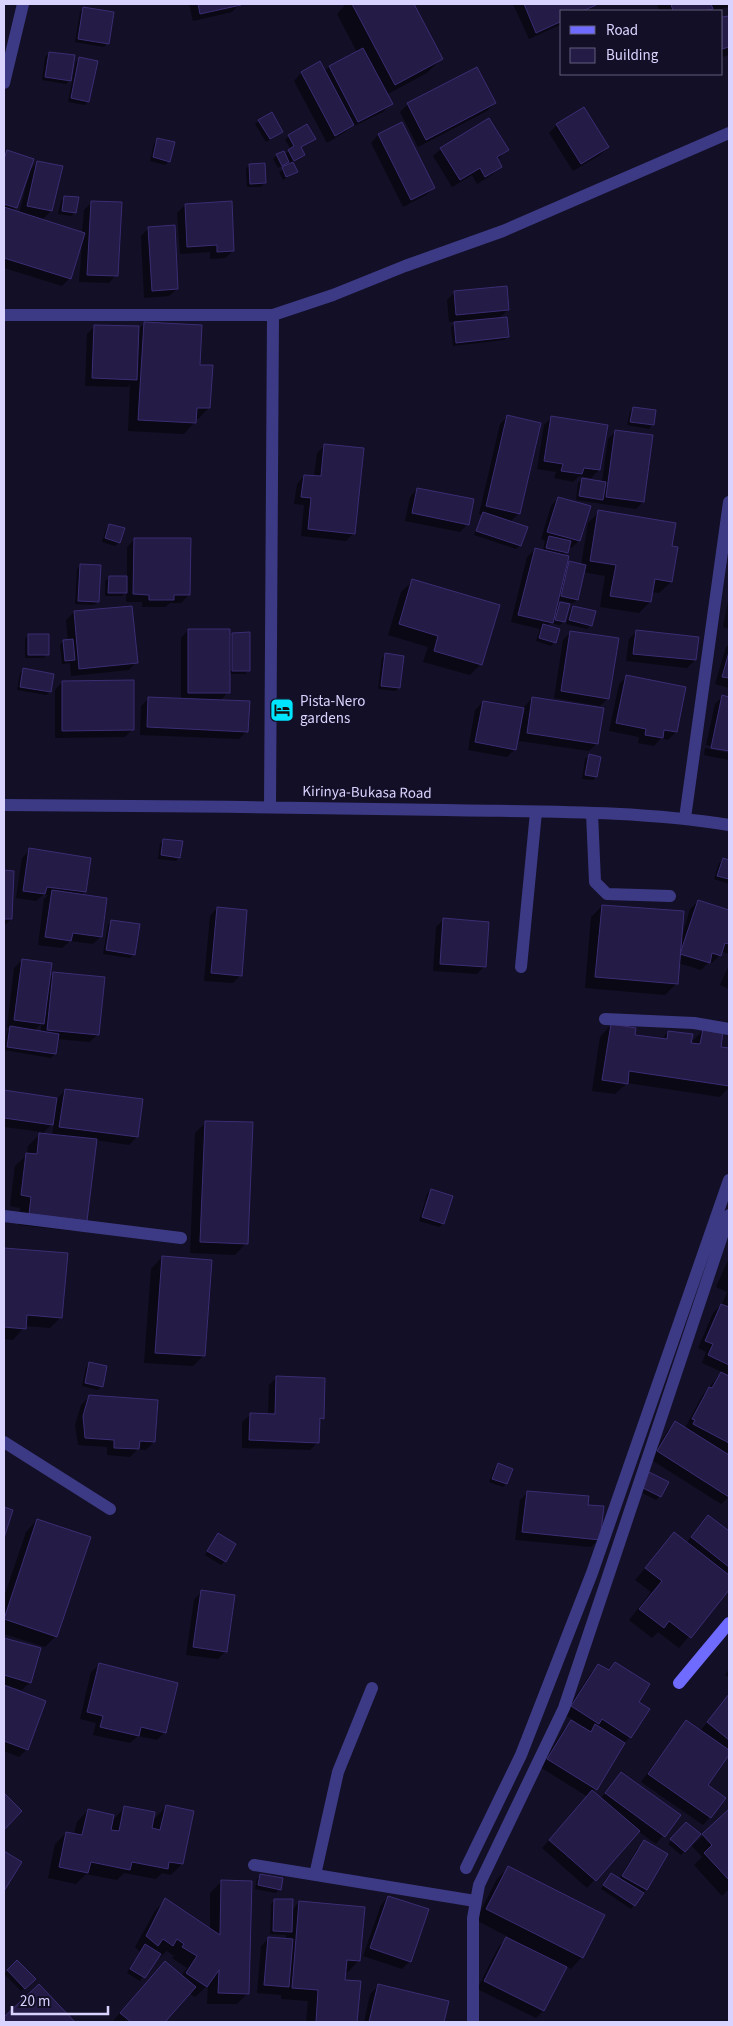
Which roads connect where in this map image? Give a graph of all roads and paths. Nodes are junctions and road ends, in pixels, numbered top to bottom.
1 (23, 4) edge
2 (4, 84) edge
3 (729, 133) edge
4 (273, 315) junction
5 (4, 316) edge
6 (729, 502) edge
7 (726, 552) edge
8 (4, 805) edge
9 (270, 807) junction
10 (536, 812) junction
11 (592, 813) junction
12 (685, 818) junction
13 (729, 825) edge
14 (670, 896) dead end
15 (521, 966) dead end
16 (605, 1019) dead end
17 (729, 1028) edge
18 (729, 1180) edge
19 (729, 1215) edge
20 (4, 1216) edge
21 (181, 1238) dead end
22 (4, 1442) edge
23 (110, 1508) dead end
24 (729, 1623) edge
25 (679, 1683) dead end
26 (372, 1688) dead end
27 (254, 1865) dead end
28 (466, 1868) dead end
29 (315, 1875) junction
30 (475, 1902) junction
31 (473, 2022) edge

1 - 2 street
3 - 4 street
4 - 5 street
4 - 9 street
6 - 7 street
7 - 12 street
8 - 9 street, Kirinya-Bukasa Road
9 - 10 street, Kirinya-Bukasa Road
10 - 11 street, Kirinya-Bukasa Road
10 - 15 street
11 - 12 street, Kirinya-Bukasa Road
11 - 14 street
12 - 13 street, Kirinya-Bukasa Road
16 - 17 street
18 - 28 street
19 - 30 street
20 - 21 street
22 - 23 street
24 - 25 street
26 - 29 street
27 - 29 street
29 - 30 street
30 - 31 street

